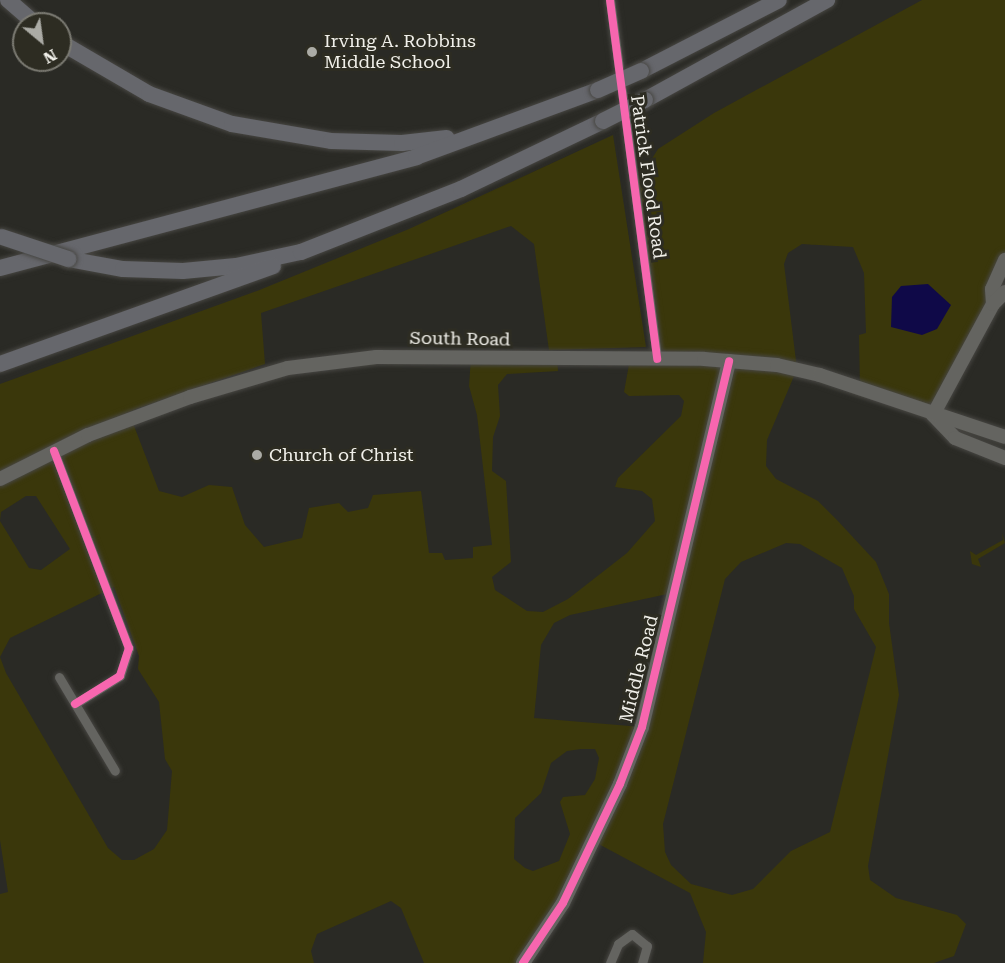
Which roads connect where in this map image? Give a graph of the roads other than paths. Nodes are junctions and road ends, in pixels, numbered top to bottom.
1 (8, 0) edge
2 (610, 0) edge
3 (779, 0) edge
4 (827, 0) edge
5 (22, 12) edge
6 (72, 49) edge
7 (498, 128) junction
8 (1, 236) edge
9 (301, 252) junction
10 (1005, 260) edge
11 (0, 268) edge
12 (1005, 292) edge
13 (993, 304) junction
14 (657, 359) junction
15 (729, 361) junction
16 (0, 364) edge
17 (933, 415) junction
18 (1005, 437) edge
19 (54, 451) junction
20 (1005, 458) edge
21 (0, 479) edge
22 (59, 677) dead end
23 (75, 704) junction
24 (115, 771) dead end
25 (527, 962) edge
26 (610, 963) edge
27 (642, 963) edge

1 - 5 highway
2 - 14 street, Patrick Flood Road
3 - 7 highway, bridge
4 - 9 highway, bridge
6 - 7 highway
7 - 11 highway
8 - 9 highway, bridge
9 - 16 highway
10 - 13 main road
12 - 13 main road
13 - 17 main road
14 - 15 main road, South Road
14 - 19 main road, South Road
15 - 17 main road, South Road
15 - 25 main road, Middle Road
17 - 18 main road, South Road
17 - 20 main road, South Road
19 - 21 main road, South Road
19 - 23 street
22 - 23 street
23 - 24 street
26 - 27 street

